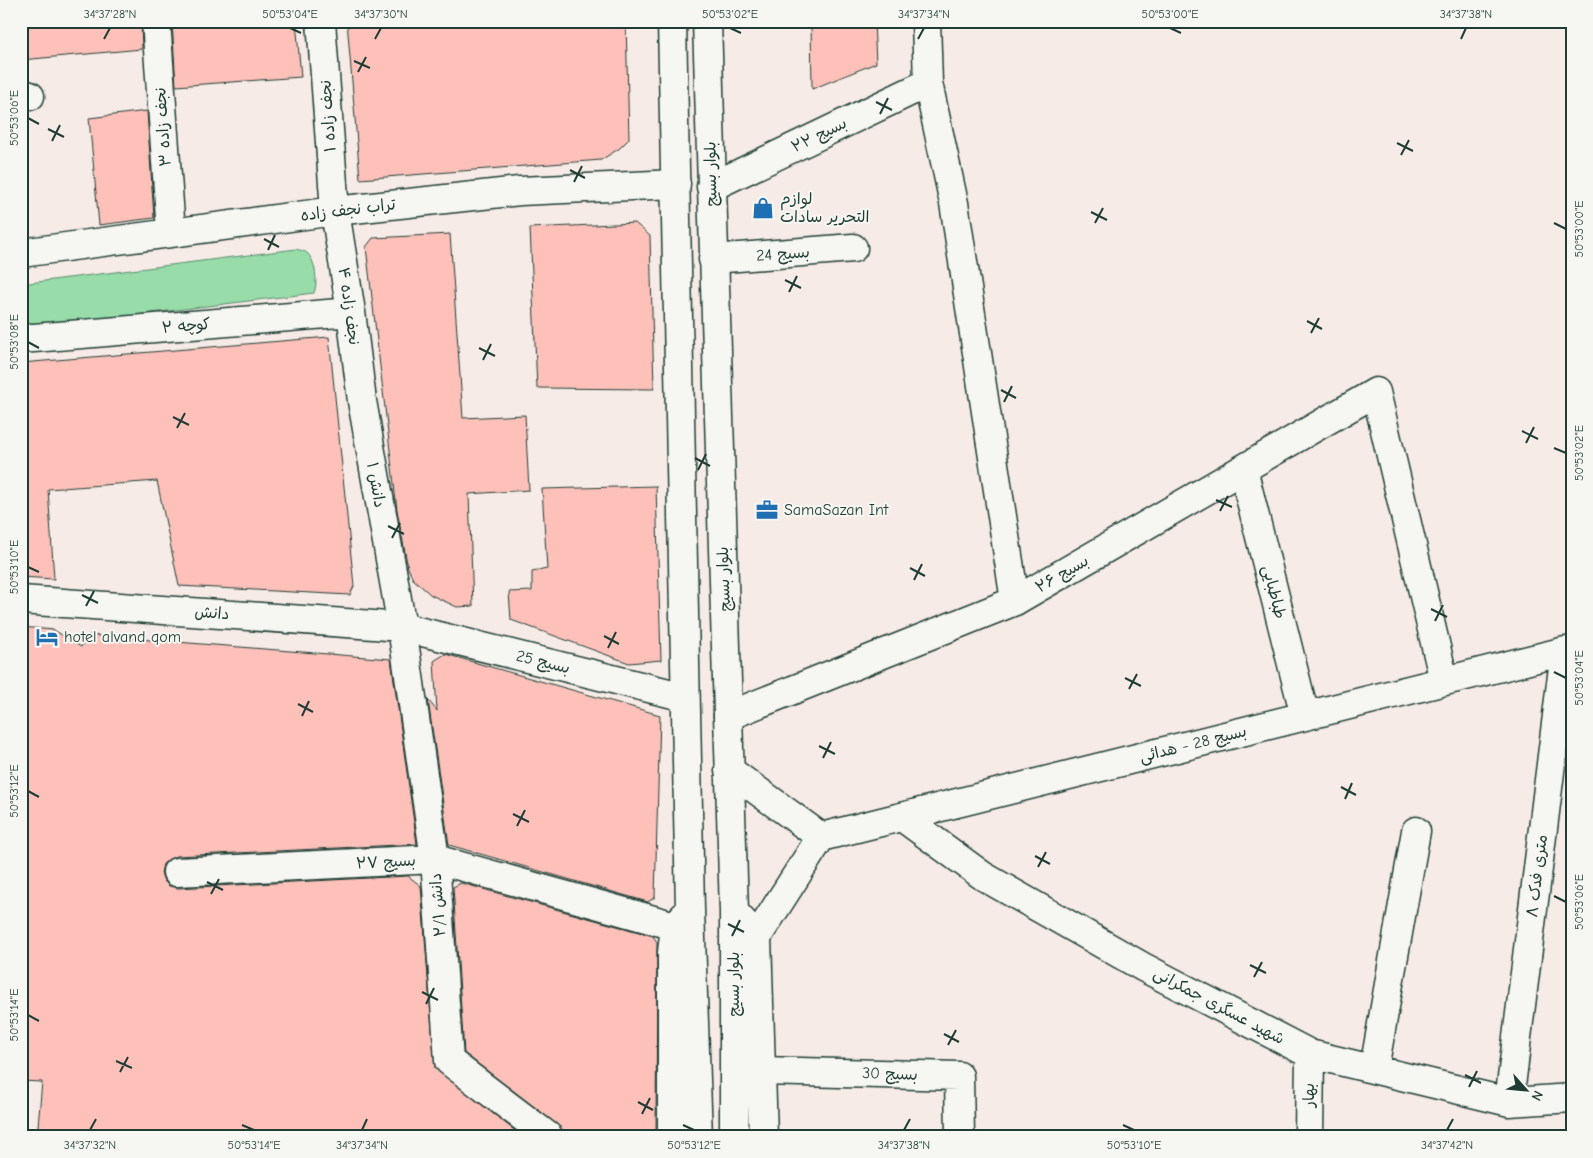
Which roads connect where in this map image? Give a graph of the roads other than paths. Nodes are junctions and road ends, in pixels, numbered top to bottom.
1 (156, 21) edge
2 (321, 21) edge
3 (672, 21) edge
4 (707, 21) edge
5 (926, 21) edge
6 (928, 83) junction
7 (676, 184) junction
8 (711, 187) junction
9 (335, 211) junction
10 (171, 232) junction
11 (853, 248) dead end
12 (21, 253) edge
13 (713, 259) junction
14 (351, 312) junction
15 (21, 339) edge
16 (362, 401) joint
17 (1243, 469) junction
18 (21, 600) edge
19 (1015, 601) junction
20 (402, 627) junction
21 (1565, 651) joint
22 (1444, 681) junction
23 (685, 696) junction
24 (728, 716) junction
25 (1305, 716) junction
26 (729, 770) junction
27 (902, 817) junction
28 (1416, 831) dead end
29 (821, 837) junction
30 (435, 859) junction
31 (177, 872) dead end
32 (734, 912) junction
33 (683, 918) junction
34 (757, 937) junction
35 (1310, 1054) junction
36 (1374, 1069) junction
37 (761, 1071) junction
38 (1572, 1098) edge
39 (1509, 1102) junction
40 (549, 1137) edge
41 (672, 1137) edge
42 (698, 1137) edge
43 (734, 1137) edge
44 (763, 1137) edge
45 (960, 1137) edge
46 (1309, 1137) edge

1 - 10 street, نجف زاده ۳
2 - 9 street, نجف زاده ۱
3 - 7 street
4 - 8 street, بلوار بسیج
5 - 6 street
6 - 8 street, بسیج ۲۲
6 - 19 street
7 - 9 street, تراب نجف زاده
7 - 23 street
8 - 13 street, بلوار بسیج
9 - 10 street, تراب نجف زاده
9 - 14 street, نجف زاده ۴
10 - 12 street, تراب نجف زاده
11 - 13 street, بسیج 24
13 - 24 street, بلوار بسیج
14 - 15 street, کوچه ۲
14 - 16 street, نجف زاده ۴
16 - 20 street, دانش ۱
17 - 19 street, بسیج ۲۶
17 - 22 street, بسیج ۲۶
17 - 25 street, طباطبایی
18 - 20 street, دانش
19 - 24 street, بسیج ۲۶
20 - 23 street, بسیج 25
20 - 30 street, دانش ۲/۱
21 - 22 street, بسیج 28 - هدائی
21 - 39 street, ۸ متری فدک
22 - 25 street, بسیج 28 - هدائی
23 - 33 street
24 - 26 street, بلوار بسیج
25 - 27 street, بسیج 28 - هدائی
26 - 29 street
26 - 32 street, بلوار بسیج
27 - 29 street, بسیج 28 - هدائی
27 - 35 street, شهید عسگری جمکرانی
28 - 36 street
29 - 34 street
30 - 31 street, بسیج ۲۷
30 - 33 street, بسیج ۲۷
30 - 40 street, دانش ۲/۱
32 - 34 street
32 - 43 street, بلوار بسیج
33 - 41 street
33 - 42 street
34 - 37 street
35 - 36 street, شهید عسگری جمکرانی
35 - 46 street, بهار
36 - 39 street, شهید عسگری جمکرانی
37 - 44 street
37 - 45 street, بسیج 30
38 - 39 street, شهید عسگری جمکرانی

